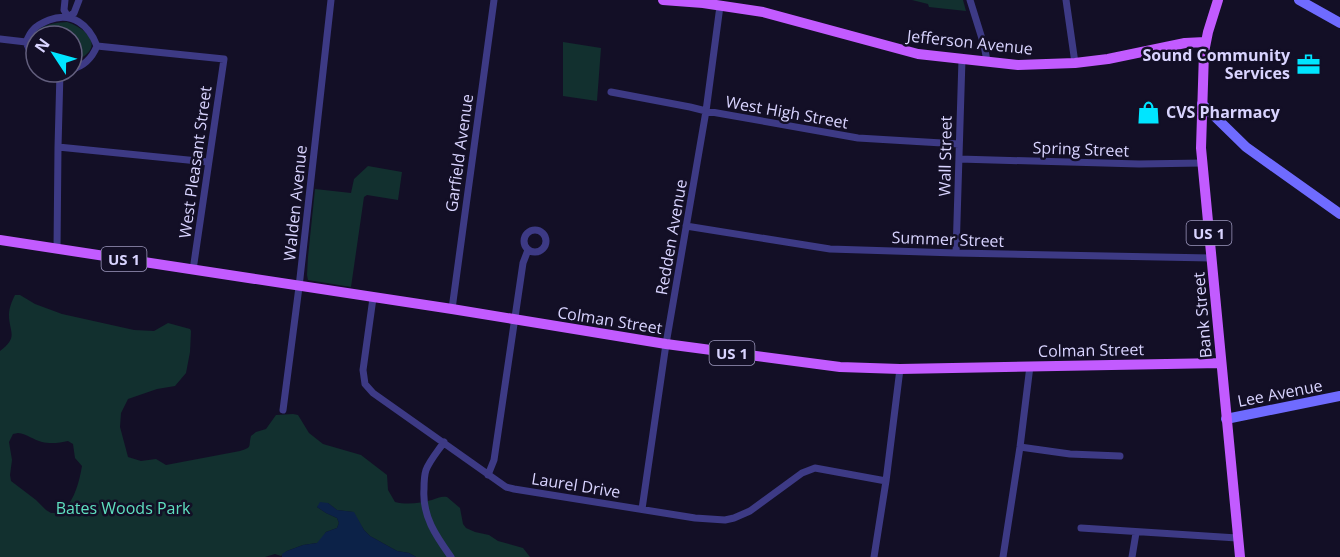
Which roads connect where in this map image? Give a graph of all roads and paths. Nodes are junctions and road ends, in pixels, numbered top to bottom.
1 (64, 0) edge
2 (79, 0) edge
3 (331, 0) edge
4 (494, 0) edge
5 (663, 0) edge
6 (970, 0) edge
7 (1066, 0) edge
8 (1218, 0) edge
9 (1299, 0) edge
10 (704, 2) edge
11 (720, 6) junction
12 (68, 17) junction
13 (1340, 23) edge
14 (41, 24) edge
15 (0, 39) edge
16 (24, 42) edge
17 (1205, 42) junction
18 (97, 46) junction
19 (962, 59) junction
20 (987, 61) junction
21 (1076, 63) junction
22 (84, 64) edge
23 (60, 84) edge
24 (611, 93) dead end
25 (1202, 104) junction
26 (706, 111) junction
27 (959, 144) junction
28 (57, 147) junction
29 (959, 159) junction
30 (208, 162) junction
31 (1203, 163) junction
32 (1340, 214) edge
33 (686, 226) junction
34 (0, 240) edge
35 (57, 249) junction
36 (528, 250) dead end
37 (956, 254) junction
38 (1211, 258) junction
39 (193, 270) junction
40 (299, 287) junction
41 (373, 298) junction
42 (452, 309) junction
43 (515, 319) junction
44 (666, 344) junction
45 (1221, 363) junction
46 (1030, 366) junction
47 (900, 369) junction
48 (1340, 396) edge
49 (283, 410) dead end
50 (1226, 419) junction
51 (444, 442) junction
52 (1020, 447) junction
53 (1120, 456) dead end
54 (488, 475) junction
55 (886, 481) junction
56 (642, 509) junction
57 (1081, 528) dead end
58 (1136, 533) junction
59 (1237, 538) junction
60 (451, 557) edge
61 (874, 557) edge
62 (1003, 557) edge
63 (1132, 557) edge
64 (1240, 557) edge

1 - 12 street
2 - 12 street
3 - 40 street, Walden Avenue
4 - 42 street, Garfield Avenue
5 - 10 main road, Jefferson Avenue
6 - 20 street
7 - 21 street
8 - 17 main road, Bank Street
9 - 13 main road
10 - 11 main road, Jefferson Avenue
11 - 19 main road, Jefferson Avenue
11 - 26 street, Redden Avenue
12 - 14 street
12 - 18 street
15 - 16 street
17 - 21 main road, Jefferson Avenue
17 - 25 main road, Bank Street / US 1
18 - 22 street
18 - 30 street, West Pleasant Street
19 - 20 main road, Jefferson Avenue
19 - 27 street, Wall Street
20 - 21 main road, Jefferson Avenue
23 - 28 street
24 - 26 street, West High Street
25 - 31 main road, Bank Street / US 1
25 - 32 main road
26 - 27 street, West High Street
26 - 33 street, Redden Avenue
27 - 29 street, Wall Street
28 - 30 street
28 - 35 street
29 - 31 street, Spring Street
29 - 37 street, Wall Street
30 - 39 street, West Pleasant Street
31 - 38 main road, Bank Street / US 1
33 - 37 street, Summer Street
33 - 44 street, Redden Avenue
34 - 35 main road, Colman Street / US 1
35 - 39 main road, Colman Street / US 1
36 - 43 street
37 - 38 street, Summer Street
38 - 45 main road, Bank Street / US 1
39 - 40 main road, Colman Street / US 1
40 - 41 main road, Colman Street / US 1
40 - 49 street, Walden Avenue
41 - 42 main road, Colman Street / US 1
41 - 51 street, Laurel Drive
42 - 43 main road, Colman Street / US 1
43 - 44 main road, Colman Street / US 1
43 - 54 street
44 - 47 main road, Colman Street / US 1
44 - 56 street, Redden Avenue
45 - 46 main road, Colman Street / US 1
45 - 50 main road, Bank Street / US 1
46 - 47 main road, Colman Street / US 1
46 - 52 street
47 - 55 street
48 - 50 main road, Lee Avenue
50 - 59 main road, Bank Street / US 1
51 - 54 street, Laurel Drive
51 - 60 street
52 - 53 street
52 - 62 street
54 - 56 street, Laurel Drive
55 - 56 street, Laurel Drive
55 - 61 street
57 - 58 street
58 - 59 street
58 - 63 street
59 - 64 main road, Bank Street / US 1

